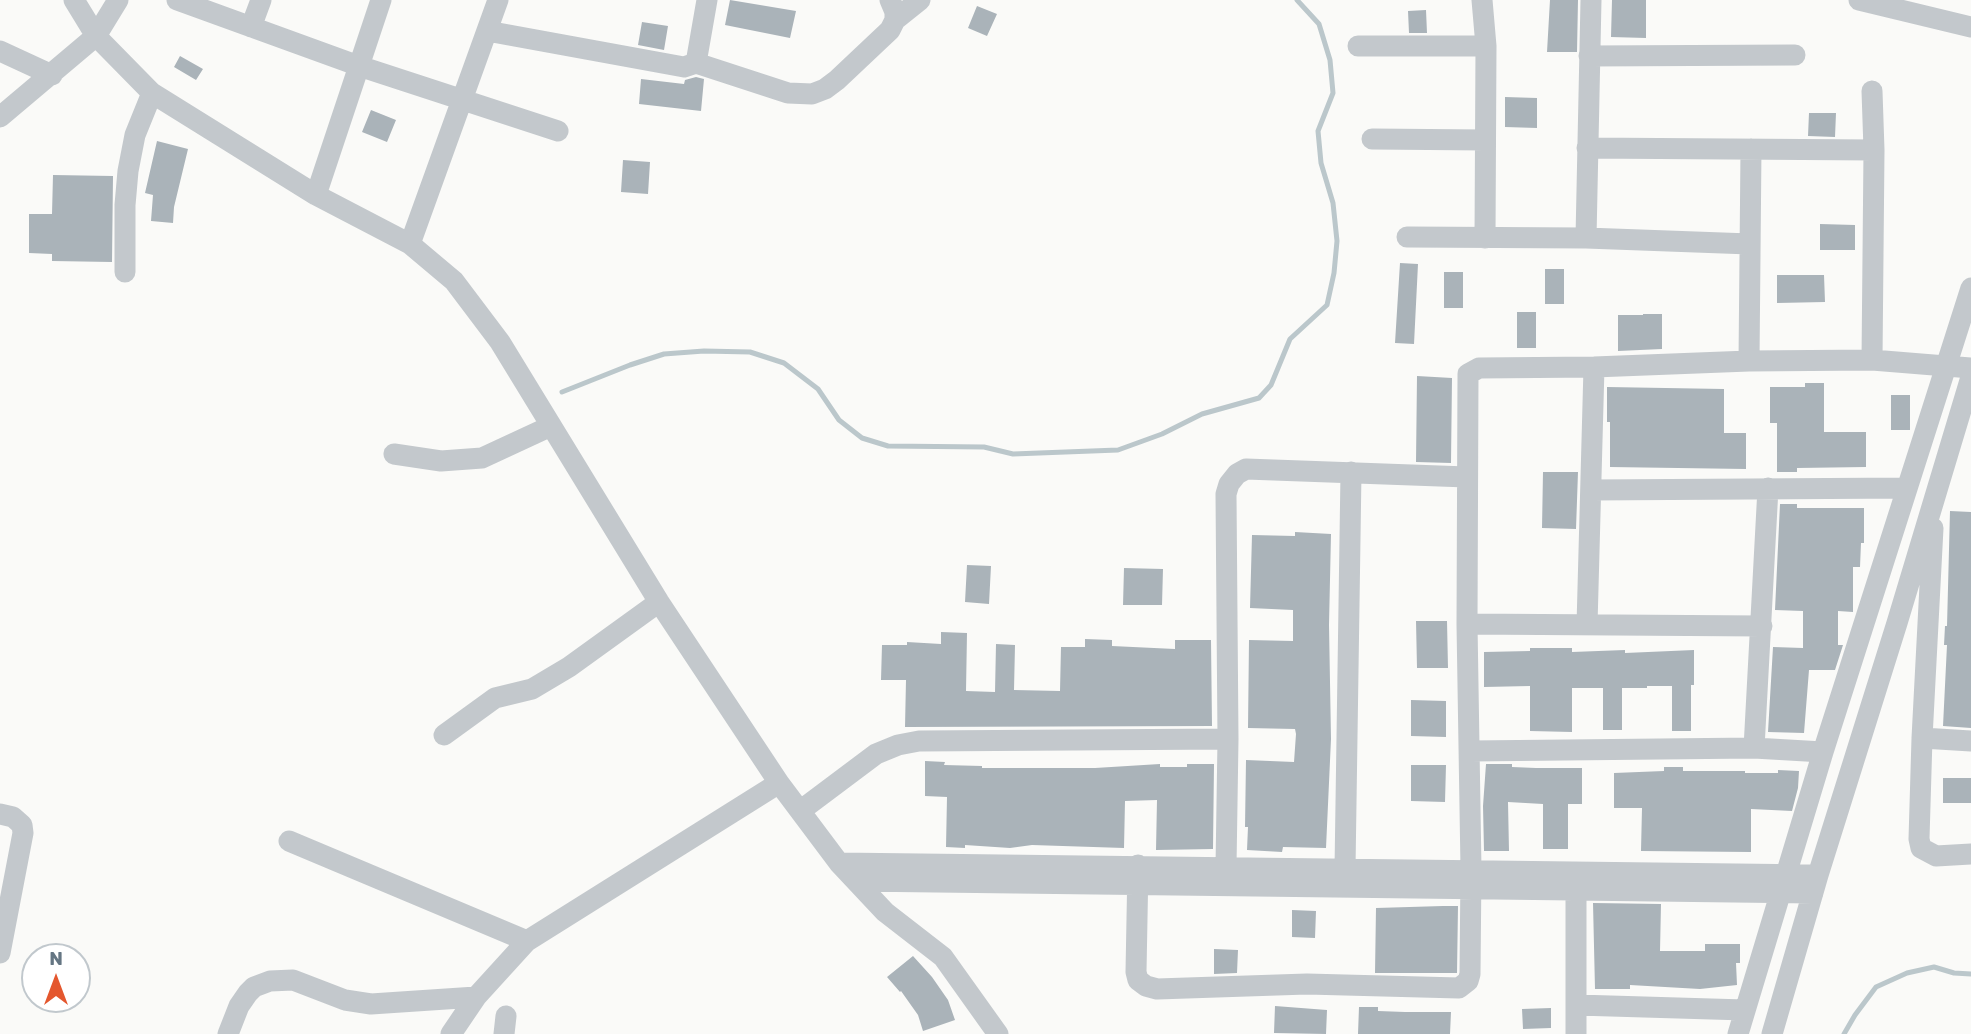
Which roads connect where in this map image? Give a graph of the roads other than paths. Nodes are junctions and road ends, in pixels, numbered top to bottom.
1 (74, 0) edge
2 (118, 0) edge
3 (177, 0) edge
4 (261, 0) edge
5 (381, 0) edge
6 (498, 0) edge
7 (707, 0) edge
8 (920, 0) edge
9 (1482, 0) edge
10 (1591, 0) edge
11 (1859, 0) edge
12 (892, 10) edge
13 (251, 27) junction
14 (1971, 27) edge
15 (487, 31) junction
16 (96, 36) junction
17 (1358, 46) dead end
18 (1486, 46) junction
19 (0, 51) edge
20 (1589, 55) junction
21 (1795, 55) dead end
22 (696, 63) junction
23 (359, 66) junction
24 (52, 75) junction
25 (1872, 92) dead end
26 (152, 93) junction
27 (463, 99) junction
28 (0, 117) edge
29 (558, 131) dead end
30 (1372, 139) dead end
31 (1485, 139) junction
32 (1587, 148) junction
33 (1751, 149) junction
34 (1874, 150) junction
35 (316, 195) junction
36 (1406, 237) dead end
37 (1485, 238) junction
38 (1586, 238) junction
39 (410, 244) junction
40 (1750, 244) junction
41 (125, 272) dead end
42 (1971, 288) edge
43 (1872, 360) junction
44 (1749, 361) junction
45 (1947, 365) junction
46 (1594, 366) junction
47 (1971, 368) edge
48 (1971, 377) edge
49 (551, 426) junction
50 (394, 454) dead end
51 (1351, 472) junction
52 (1467, 477) junction
53 (1768, 488) junction
54 (1907, 488) junction
55 (1591, 490) junction
56 (1935, 492) junction
57 (659, 602) junction
58 (1467, 624) junction
59 (1587, 625) junction
60 (1762, 626) junction
61 (444, 735) dead end
62 (1922, 738) junction
63 (1228, 739) junction
64 (1971, 741) edge
65 (1754, 748) junction
66 (1471, 751) junction
67 (1823, 752) junction
68 (779, 783) junction
69 (800, 811) junction
70 (0, 814) edge
71 (289, 841) dead end
72 (1971, 855) edge
73 (839, 863) junction
74 (1226, 867) junction
75 (1345, 869) junction
76 (1137, 875) junction
77 (1471, 879) junction
78 (1576, 880) junction
79 (856, 881) junction
80 (1784, 883) junction
81 (1815, 884) junction
82 (527, 941) junction
83 (0, 953) edge
84 (475, 997) junction
85 (1577, 1005) junction
86 (1745, 1010) junction
87 (228, 1034) edge
88 (451, 1034) edge
89 (998, 1034) edge
90 (1576, 1034) edge
91 (1738, 1034) edge
92 (1772, 1034) edge

1 - 16 street
2 - 16 street
3 - 13 street
4 - 13 street
5 - 23 street
6 - 15 street
7 - 22 street
8 - 12 street
9 - 18 street
10 - 20 street
11 - 14 street
12 - 22 street
13 - 23 street
15 - 22 street
15 - 27 street
16 - 24 street
16 - 26 street
17 - 18 street
18 - 31 street
19 - 24 street
20 - 21 street
20 - 32 street
23 - 27 street
23 - 35 street
24 - 28 street
25 - 34 street
26 - 35 street
26 - 41 street
27 - 29 street
27 - 39 street
30 - 31 street
31 - 37 street
32 - 33 street
32 - 38 street
33 - 34 street
33 - 40 street
34 - 43 street
35 - 39 street
36 - 37 street
37 - 38 street
38 - 40 street
39 - 49 street
40 - 44 street
42 - 45 street
43 - 44 street
43 - 45 street
44 - 46 street
45 - 47 street
45 - 54 street
46 - 52 street
46 - 55 street
48 - 56 street
49 - 50 street
49 - 57 street
51 - 52 street
51 - 63 street
51 - 75 street
52 - 58 street
53 - 54 street
53 - 55 street
53 - 60 street
54 - 67 street
55 - 59 street
56 - 62 street
56 - 81 street
57 - 61 street
57 - 68 street
58 - 59 street
58 - 66 street
59 - 60 street
60 - 65 street
62 - 64 street
62 - 72 street
63 - 69 street
63 - 74 street
65 - 66 street
65 - 67 street
66 - 77 street
67 - 80 street
68 - 69 street
68 - 82 street
69 - 73 street
70 - 83 street
71 - 82 street
73 - 76 street
73 - 79 street
74 - 75 street
74 - 76 street
75 - 77 street
76 - 77 street
76 - 77 street
76 - 79 street
77 - 78 street
78 - 80 street
78 - 85 street
79 - 89 street
80 - 81 street
80 - 86 street
81 - 92 street
82 - 84 street
84 - 87 street
84 - 88 street
85 - 86 street
85 - 90 street
86 - 91 street

